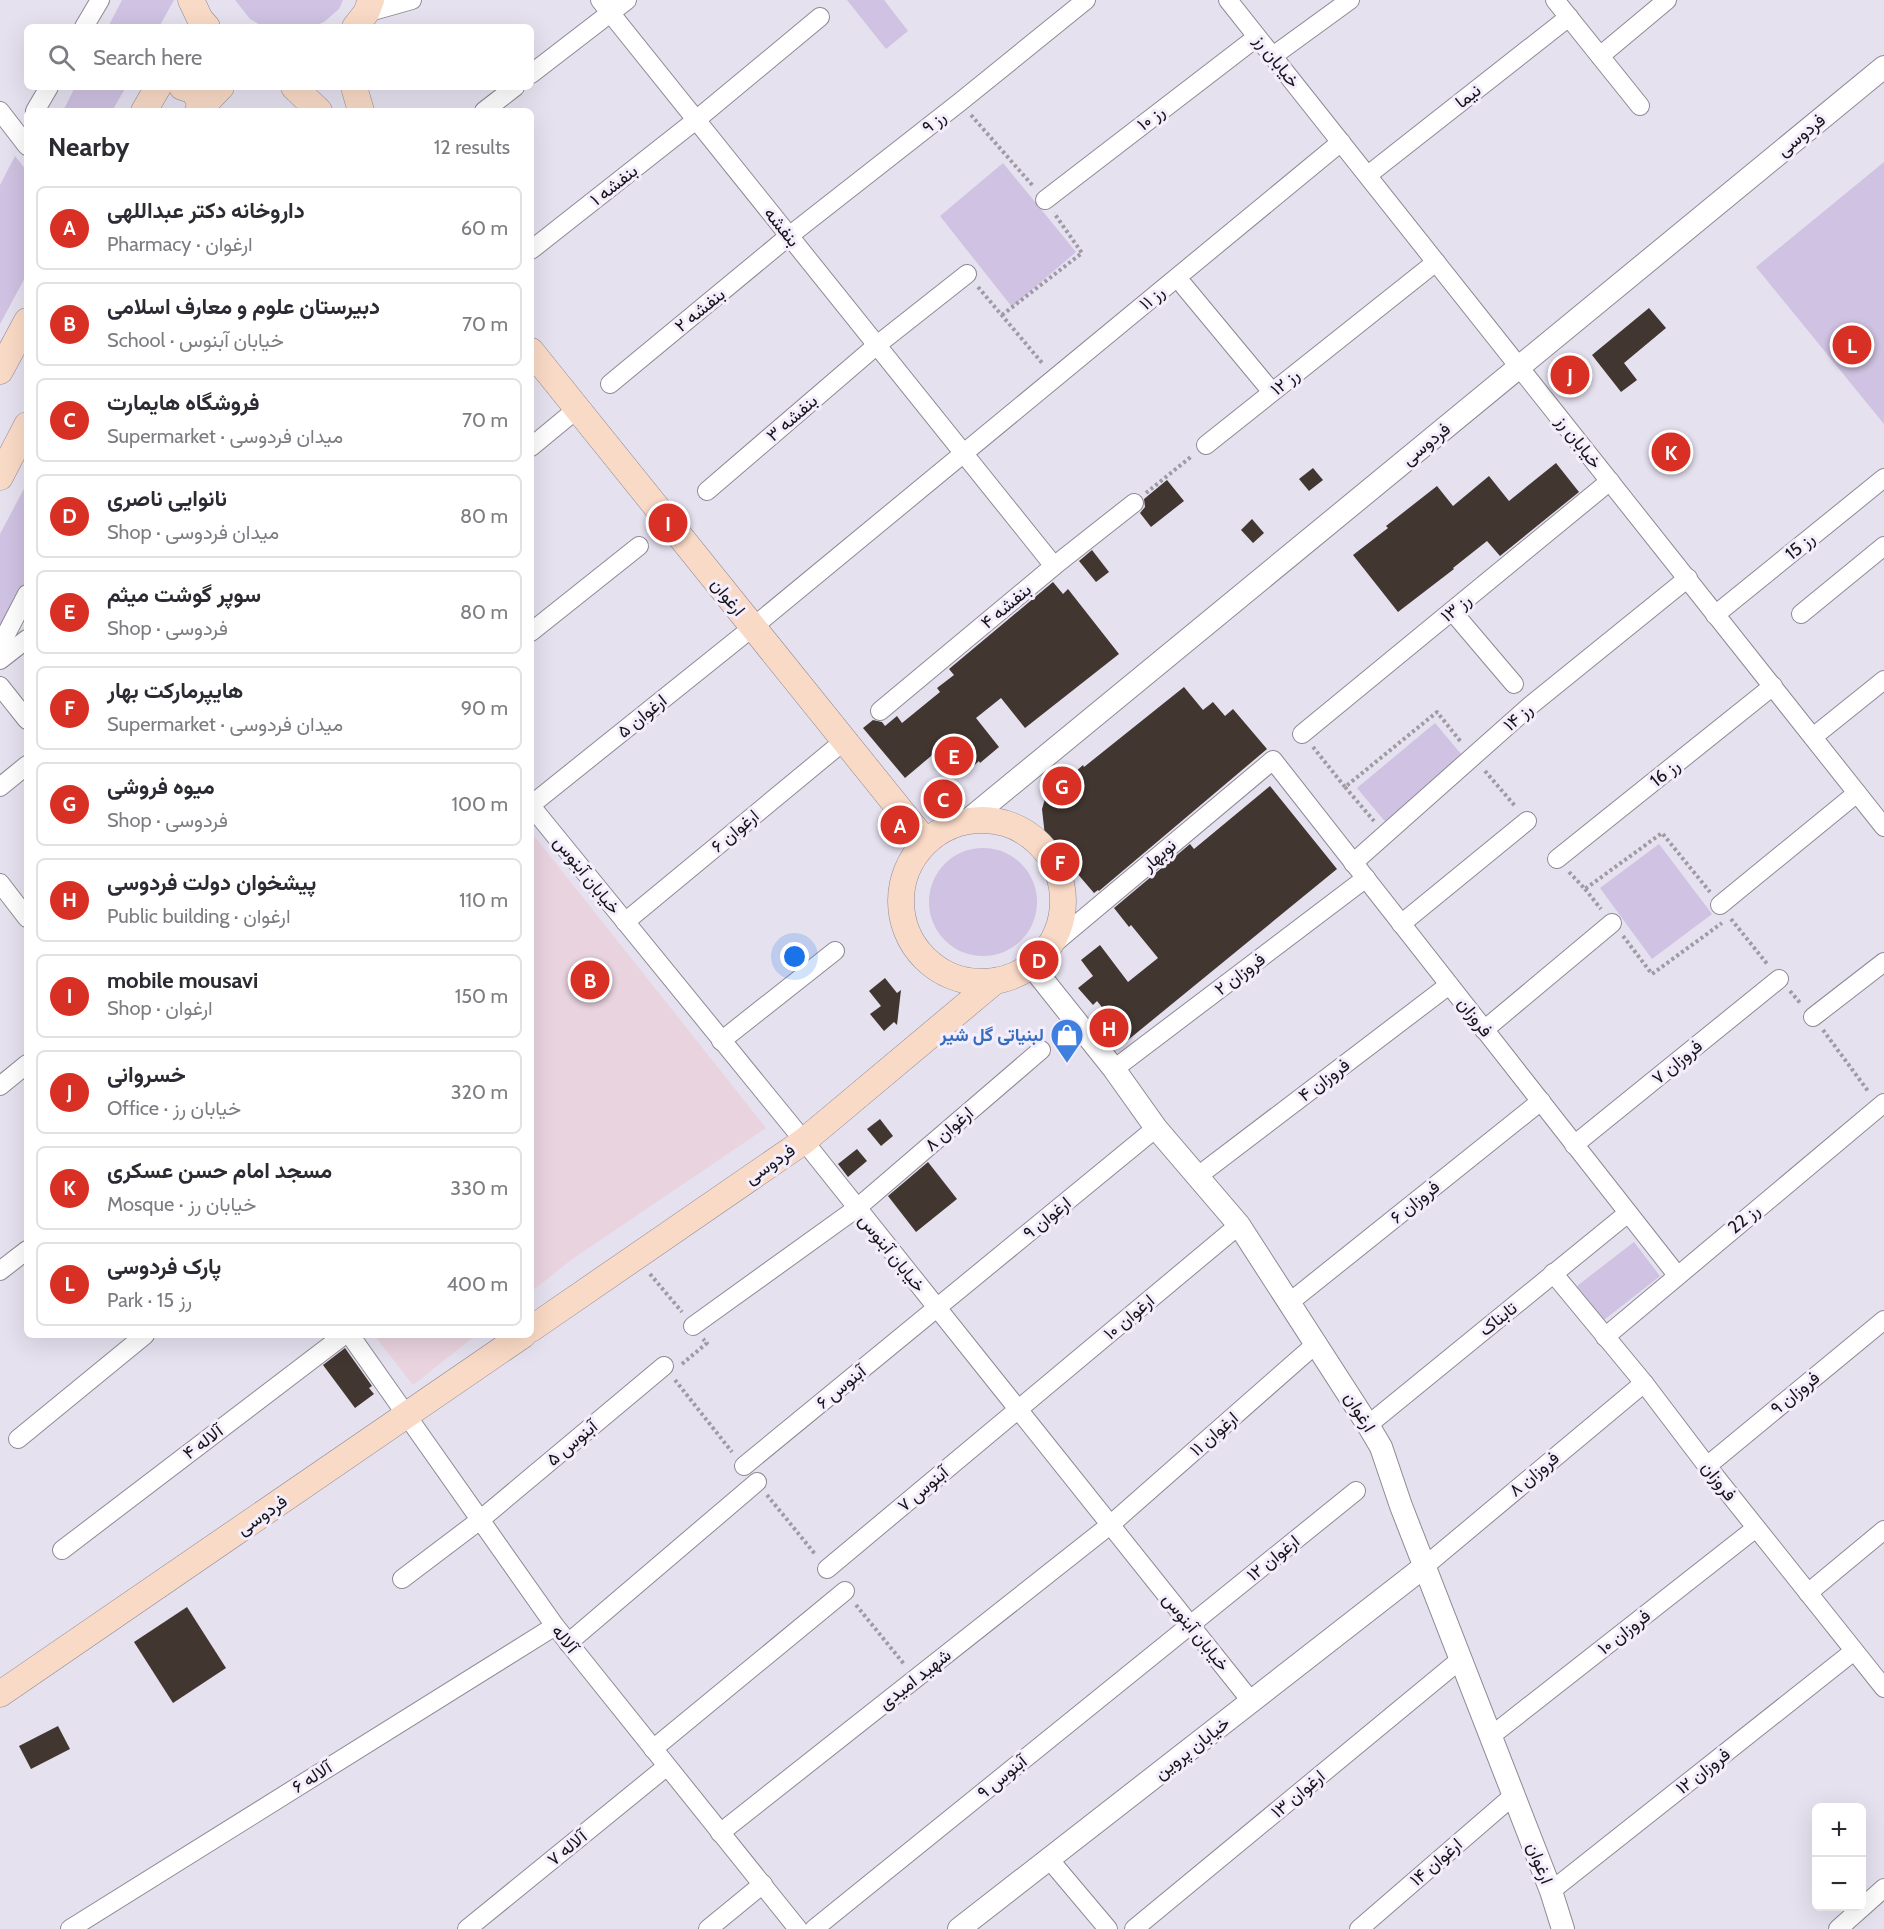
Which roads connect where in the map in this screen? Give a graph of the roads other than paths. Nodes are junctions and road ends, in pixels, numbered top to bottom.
1 (100, 0) edge
2 (412, 0) edge
3 (627, 0) edge
4 (1228, 0) edge
5 (1350, 0) edge
6 (1555, 0) edge
7 (1667, 0) edge
8 (1079, 2) edge
9 (605, 7) edge
10 (364, 13) edge
11 (820, 17) dead end
12 (1569, 17) junction
13 (86, 24) edge
14 (1257, 37) junction
15 (1273, 56) junction
16 (1600, 56) junction
17 (1884, 67) edge
18 (534, 71) edge
19 (47, 90) edge
20 (156, 90) edge
21 (191, 90) edge
22 (218, 90) edge
23 (297, 90) edge
24 (355, 90) edge
25 (511, 90) edge
26 (1640, 106) dead end
27 (37, 108) edge
28 (146, 108) edge
29 (200, 108) edge
30 (201, 108) edge
31 (317, 108) edge
32 (360, 108) edge
33 (487, 108) edge
34 (2, 119) edge
35 (696, 120) junction
36 (24, 134) edge
37 (1341, 142) junction
38 (1368, 175) junction
39 (1044, 200) road end
40 (789, 236) junction
41 (534, 248) edge
42 (1436, 262) junction
43 (967, 274) road end
44 (1184, 286) dead end
45 (24, 327) edge
46 (877, 345) junction
47 (534, 355) edge
48 (1520, 367) junction
49 (0, 371) edge
50 (610, 384) dead end
51 (1272, 392) junction
52 (577, 409) junction
53 (24, 431) edge
54 (534, 445) edge
55 (1206, 445) road end
56 (964, 454) junction
57 (0, 477) edge
58 (1884, 478) edge
59 (1610, 481) junction
60 (707, 491) dead end
61 (1134, 503) road end
62 (639, 546) dead end
63 (1884, 546) edge
64 (1054, 566) junction
65 (1688, 578) junction
66 (24, 600) edge
67 (1452, 611) junction
68 (1801, 614) dead end
69 (1715, 615) junction
70 (753, 627) junction
71 (534, 630) edge
72 (24, 641) edge
73 (0, 646) edge
74 (0, 660) edge
75 (1884, 680) edge
76 (1514, 684) dead end
77 (0, 686) edge
78 (1773, 686) junction
79 (880, 711) dead end
80 (24, 716) edge
81 (1302, 734) road end
82 (1813, 737) junction
83 (844, 741) junction
84 (1273, 760) joint
85 (24, 767) edge
86 (0, 786) edge
87 (1857, 793) junction
88 (534, 803) edge
89 (534, 809) edge
90 (967, 821) junction
91 (1527, 821) road end
92 (1884, 827) edge
93 (926, 842) junction
94 (1557, 859) road end
95 (1353, 862) junction
96 (1365, 878) junction
97 (0, 883) edge
98 (1720, 905) road end
99 (24, 914) edge
100 (625, 922) junction
101 (1612, 923) road end
102 (1401, 924) junction
103 (835, 951) dead end
104 (1038, 958) junction
105 (1884, 962) edge
106 (1779, 979) road end
107 (995, 981) junction
108 (1449, 985) junction
109 (1813, 1017) road end
110 (1484, 1030) junction
111 (722, 1041) junction
112 (1041, 1050) dead end
113 (24, 1066) edge
114 (1114, 1069) junction
115 (0, 1086) edge
116 (1540, 1101) junction
117 (1882, 1105) edge
118 (1156, 1128) junction
119 (804, 1142) junction
120 (1574, 1145) junction
121 (1198, 1176) junction
122 (857, 1208) junction
123 (1628, 1213) junction
124 (1239, 1225) junction
125 (24, 1252) edge
126 (0, 1271) edge
127 (1553, 1273) junction
128 (1677, 1275) junction
129 (1290, 1302) junction
130 (937, 1308) junction
131 (1884, 1320) edge
132 (693, 1326) dead end
133 (534, 1327) edge
134 (1605, 1337) junction
135 (141, 1338) edge
136 (340, 1338) edge
137 (352, 1338) edge
138 (519, 1338) edge
139 (1317, 1343) junction
140 (664, 1366) road end
141 (1644, 1383) junction
142 (1018, 1410) junction
143 (407, 1416) junction
144 (1368, 1425) junction
145 (18, 1439) dead end
146 (744, 1466) road end
147 (1707, 1466) junction
148 (757, 1482) road end
149 (1356, 1491) dead end
150 (480, 1520) junction
151 (1110, 1525) junction
152 (1756, 1528) junction
153 (1884, 1530) edge
154 (62, 1550) dead end
155 (1425, 1566) junction
156 (827, 1569) road end
157 (402, 1579) dead end
158 (844, 1591) road end
159 (1808, 1593) junction
160 (1190, 1625) junction
161 (555, 1626) junction
162 (568, 1643) junction
163 (1854, 1651) junction
164 (1461, 1659) junction
165 (1884, 1688) edge
166 (0, 1694) edge
167 (1251, 1701) junction
168 (1491, 1736) junction
169 (653, 1749) junction
170 (666, 1767) junction
171 (1514, 1795) junction
172 (720, 1833) junction
173 (1049, 1858) junction
174 (763, 1884) junction
175 (1884, 1888) edge
176 (1551, 1891) junction
177 (70, 1929) edge
178 (467, 1929) edge
179 (708, 1929) edge
180 (798, 1929) edge
181 (814, 1929) edge
182 (959, 1929) edge
183 (1108, 1929) edge
184 (1134, 1929) edge
185 (1359, 1929) edge
186 (1563, 1929) edge
187 (1838, 1929) edge

1 - 13 street
2 - 10 street
3 - 9 street
4 - 14 street, خیابان رز
5 - 15 street
6 - 12 street
7 - 16 street
8 - 40 street, رز ۹
9 - 18 street
9 - 35 street, بنفشه
11 - 35 street, بنفشه ۱
12 - 16 street
12 - 38 street, نیما
14 - 15 street, خیابان رز
14 - 39 street, رز ۱۰
15 - 37 street, خیابان رز
16 - 26 street
17 - 48 street, فردوسی
19 - 27 street
20 - 28 main road
21 - 29 main road
22 - 30 main road
23 - 31 main road
24 - 32 main road
25 - 33 street
34 - 36 street
35 - 40 street, بنفشه
35 - 41 street, بنفشه ۱
37 - 38 street, خیابان رز
37 - 56 street, رز ۱۱
38 - 42 street, خیابان رز
40 - 46 street, بنفشه
40 - 50 street, بنفشه ۲
42 - 48 street, خیابان رز
42 - 51 street, رز ۱۲
43 - 46 street
44 - 51 street
45 - 49 main road
46 - 56 street, بنفشه
46 - 60 street, بنفشه ۳
47 - 52 main road, ارغوان
48 - 59 street, خیابان رز
48 - 90 street, فردوسی
51 - 55 street, رز ۱۲
52 - 54 street
52 - 70 main road, ارغوان
53 - 57 main road
56 - 64 street, بنفشه
56 - 70 street
58 - 69 street, رز 15
59 - 65 street, خیابان رز
59 - 67 street, رز ۱۳
61 - 64 street, بنفشه ۴
62 - 71 street
63 - 68 street
64 - 79 street, بنفشه ۴
65 - 69 street, خیابان رز
65 - 95 street, رز ۱۴
66 - 73 street
67 - 76 street
67 - 81 street, رز ۱۳
69 - 78 street, خیابان رز
70 - 83 main road, ارغوان
70 - 88 street, ارغوان ۵
72 - 74 street
75 - 82 street
77 - 80 street
78 - 82 street, خیابان رز
78 - 94 street, رز 16
82 - 87 street, خیابان رز
83 - 93 main road, ارغوان
83 - 100 street, ارغوان ۶
84 - 95 street, فروزان
84 - 104 street, نوبهار
85 - 86 street
87 - 92 street, خیابان رز
87 - 98 street
89 - 100 street, خیابان آبنوس
90 - 93 main road
90 - 104 main road
91 - 102 street
93 - 107 main road
95 - 96 street, فروزان
96 - 102 street, فروزان
96 - 114 street, فروزان ۲
97 - 99 street
100 - 111 street, خیابان آبنوس
101 - 110 street
102 - 108 street, فروزان
103 - 111 street
104 - 107 main road
104 - 114 street, ارغوان
105 - 109 street
106 - 120 street, فروزان ۷
107 - 119 main road, فردوسی
108 - 110 street, فروزان
108 - 121 street, فروزان ۴
110 - 116 street, فروزان
111 - 119 street, خیابان آبنوس
112 - 122 street, ارغوان ۸
113 - 115 street
114 - 118 street, ارغوان
116 - 120 street, فروزان
116 - 129 street, فروزان ۶
117 - 128 street, رز 22
118 - 121 street, ارغوان
118 - 130 street, ارغوان ۹
119 - 122 street, خیابان آبنوس
119 - 133 main road, فردوسی
120 - 123 street, فروزان
121 - 124 street, ارغوان
122 - 130 street, خیابان آبنوس
122 - 132 street
123 - 127 street, تابناک
123 - 128 street, فروزان
124 - 129 street, ارغوان
124 - 142 street, ارغوان ۱۰
125 - 126 street
127 - 134 street, فروزان
127 - 144 street, تابناک
128 - 134 street, رز 22
129 - 139 street, ارغوان
130 - 142 street, خیابان آبنوس
130 - 146 street, آبنوس ۶
131 - 147 street, فروزان ۹
134 - 141 street, فروزان
135 - 145 street
136 - 154 street, آلاله ۴
137 - 143 street, آلاله
138 - 143 main road, فردوسی
139 - 144 street, ارغوان
139 - 151 street, ارغوان ۱۱
140 - 150 street, آبنوس ۵
141 - 147 street, فروزان
141 - 155 street, فروزان ۸
142 - 151 street, خیابان آبنوس
142 - 156 street, آبنوس ۷
143 - 150 street, آلاله
143 - 166 main road, فردوسی
144 - 155 street, ارغوان
147 - 152 street, فروزان
148 - 162 street
149 - 160 street, ارغوان ۱۲
150 - 157 street, آبنوس ۵
150 - 161 street, آلاله
151 - 160 street, خیابان آبنوس
151 - 172 street, شهید امیدی
152 - 159 street, فروزان
152 - 168 street, فروزان ۱۰
153 - 159 street
155 - 164 street, ارغوان
155 - 167 street, خیابان پروین
158 - 169 street
159 - 163 street, فروزان
160 - 167 street, خیابان آبنوس
160 - 181 street, آبنوس ۹
161 - 162 street, آلاله
161 - 177 street, آلاله ۶
162 - 169 street, آلاله
163 - 165 street, فروزان
163 - 176 street, فروزان ۱۲
164 - 168 street, ارغوان
164 - 184 street, ارغوان ۱۳
167 - 173 street, خیابان پروین
168 - 171 street, ارغوان
169 - 170 street, آلاله
170 - 172 street, آلاله
170 - 178 street, آلاله ۷
171 - 176 street, ارغوان
171 - 185 street, ارغوان ۱۴
172 - 174 street, آلاله
173 - 182 street, خیابان پروین
173 - 183 street
174 - 179 street
174 - 180 street, آلاله
175 - 187 street
176 - 186 street, ارغوان

